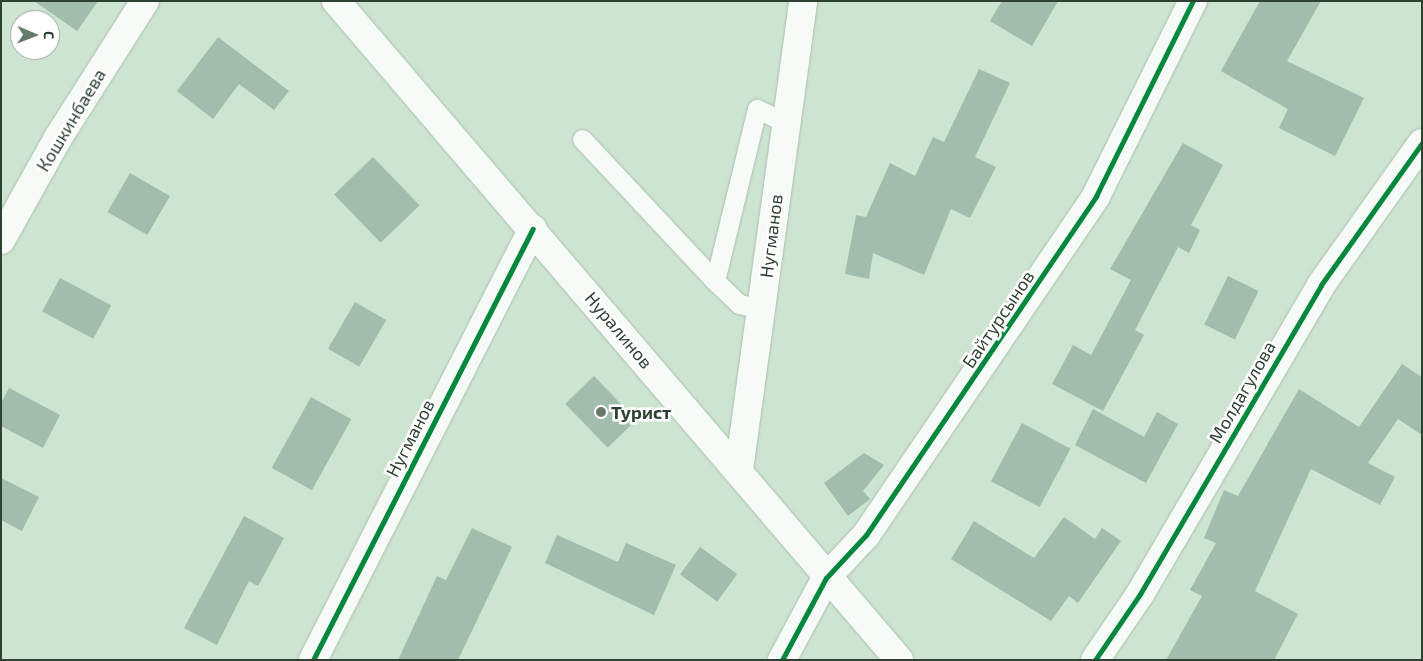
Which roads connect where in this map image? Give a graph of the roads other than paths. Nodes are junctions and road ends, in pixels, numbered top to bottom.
1 (145, 1) edge
2 (336, 1) edge
3 (803, 1) edge
4 (1193, 1) edge
5 (785, 122) junction
6 (582, 139) dead end
7 (1422, 143) edge
8 (533, 229) junction
9 (1, 240) edge
10 (715, 281) junction
11 (761, 309) junction
12 (739, 470) junction
13 (826, 578) junction
14 (313, 660) edge
15 (782, 660) edge
16 (899, 660) edge
17 (1096, 660) edge

1 - 9 street, Кошкинбаева
2 - 8 street, Нуралинов
3 - 5 street, Нугманов
4 - 13 street, Байтурсынов
5 - 10 lane
5 - 11 street, Нугманов
6 - 10 lane
7 - 17 street, Молдагулова
8 - 12 street, Нуралинов
8 - 14 street, Нугманов
10 - 11 lane
11 - 12 street, Нугманов
12 - 13 street, Нуралинов
13 - 15 street, Байтурсынов
13 - 16 street, Нуралинов

